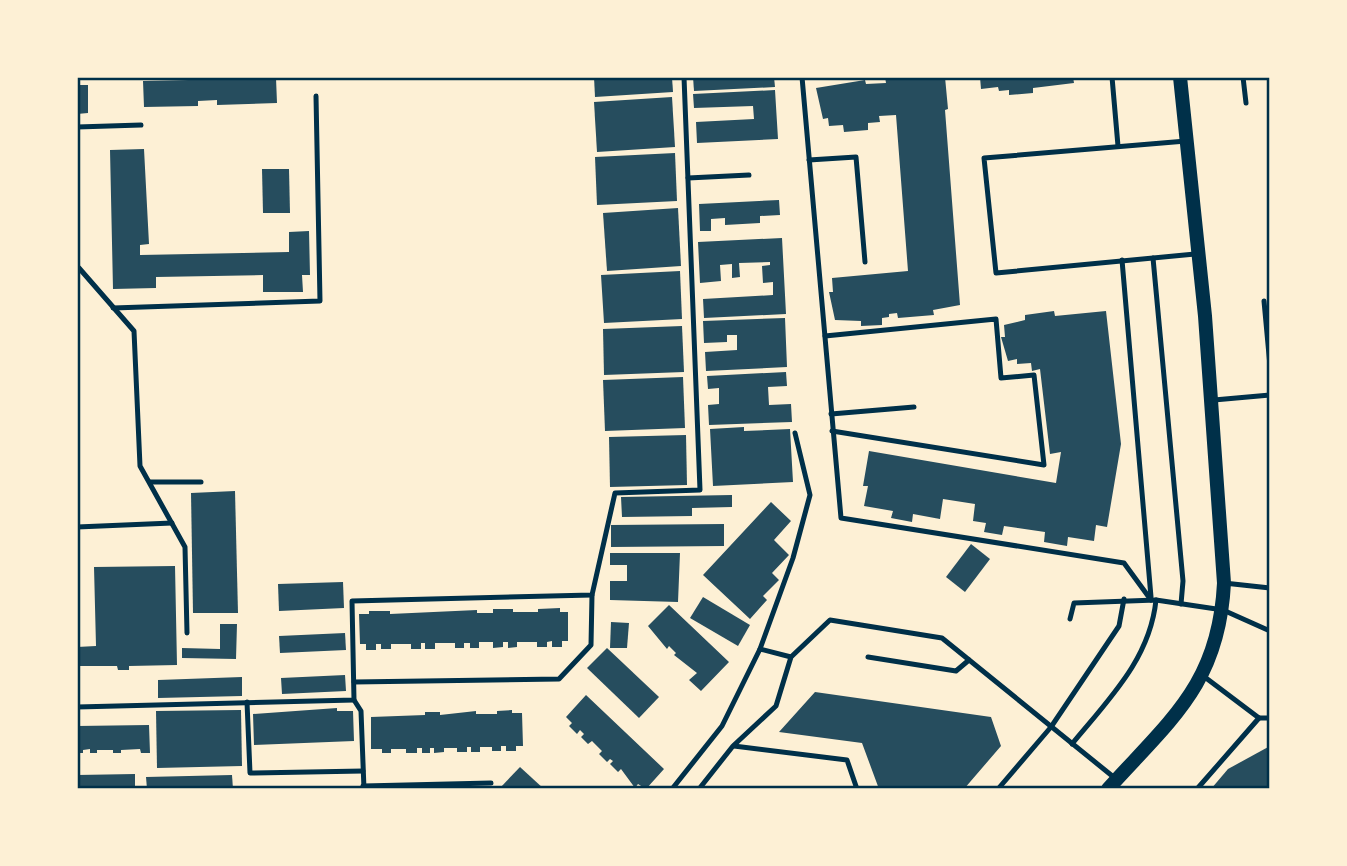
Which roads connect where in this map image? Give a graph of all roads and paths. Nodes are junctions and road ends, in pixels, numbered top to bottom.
1 (684, 77) edge
2 (802, 77) edge
3 (1112, 77) edge
4 (1180, 77) edge
5 (1243, 77) edge
6 (316, 96) dead end
7 (1246, 103) dead end
8 (141, 125) dead end
9 (77, 127) edge
10 (1186, 141) junction
11 (1118, 146) junction
12 (809, 160) junction
13 (749, 176) dead end
14 (77, 177) edge
15 (688, 178) junction
16 (77, 197) edge
17 (1199, 253) junction
18 (1153, 258) junction
19 (1122, 260) junction
20 (865, 262) dead end
21 (78, 269) edge
22 (1264, 301) dead end
23 (114, 308) junction
24 (825, 336) junction
25 (1270, 366) edge
26 (1270, 395) edge
27 (1211, 400) junction
28 (914, 407) dead end
29 (831, 414) junction
30 (832, 431) junction
31 (795, 433) dead end
32 (149, 482) junction
33 (201, 482) dead end
34 (172, 523) junction
35 (77, 527) edge
36 (1224, 583) junction
37 (1270, 588) edge
38 (592, 595) junction
39 (1124, 599) junction
40 (1153, 600) junction
41 (1181, 604) junction
42 (1223, 610) junction
43 (1070, 619) dead end
44 (77, 622) edge
45 (77, 629) edge
46 (1270, 631) edge
47 (187, 633) dead end
48 (760, 649) junction
49 (791, 657) junction
50 (869, 657) dead end
51 (969, 660) junction
52 (1202, 675) junction
53 (354, 682) junction
54 (354, 700) junction
55 (247, 702) junction
56 (77, 707) edge
57 (1259, 718) junction
58 (1270, 718) edge
59 (1051, 727) junction
60 (1072, 744) junction
61 (733, 746) junction
62 (363, 771) junction
63 (491, 783) dead end
64 (1112, 784) edge
65 (364, 787) edge
66 (672, 789) edge
67 (699, 789) edge
68 (857, 789) edge
69 (998, 789) edge
70 (1197, 789) edge

1 - 15 lane
2 - 12 lane
3 - 11 lane
4 - 10 main road
5 - 7 lane
6 - 23 lane
8 - 9 lane
10 - 11 lane
10 - 17 main road
11 - 19 lane
12 - 20 lane
12 - 24 lane
13 - 15 lane
14 - 16 lane
15 - 38 lane
16 - 21 lane
17 - 18 lane
17 - 27 main road
18 - 19 lane
18 - 41 lane
19 - 40 lane
21 - 23 lane
22 - 25 lane
23 - 32 lane
24 - 29 lane
24 - 30 lane
26 - 27 lane
27 - 36 main road
28 - 29 lane
29 - 30 lane
30 - 40 lane
31 - 48 lane
32 - 33 lane
32 - 34 lane
34 - 35 lane
34 - 47 lane
36 - 37 lane
36 - 42 main road
38 - 53 lane
38 - 53 lane
39 - 40 lane
39 - 43 lane
39 - 59 lane
40 - 41 lane
40 - 60 lane
41 - 42 lane
42 - 46 lane
42 - 52 main road
44 - 45 lane
48 - 49 lane
48 - 66 lane
49 - 51 lane
49 - 61 lane
50 - 51 lane
51 - 59 lane
52 - 57 lane
52 - 64 main road
53 - 54 lane
54 - 55 lane
54 - 62 lane
55 - 56 lane
55 - 62 lane
57 - 58 lane
57 - 70 lane
59 - 60 lane
59 - 69 lane
60 - 64 lane
61 - 67 lane
61 - 68 lane
62 - 65 lane
63 - 65 lane

